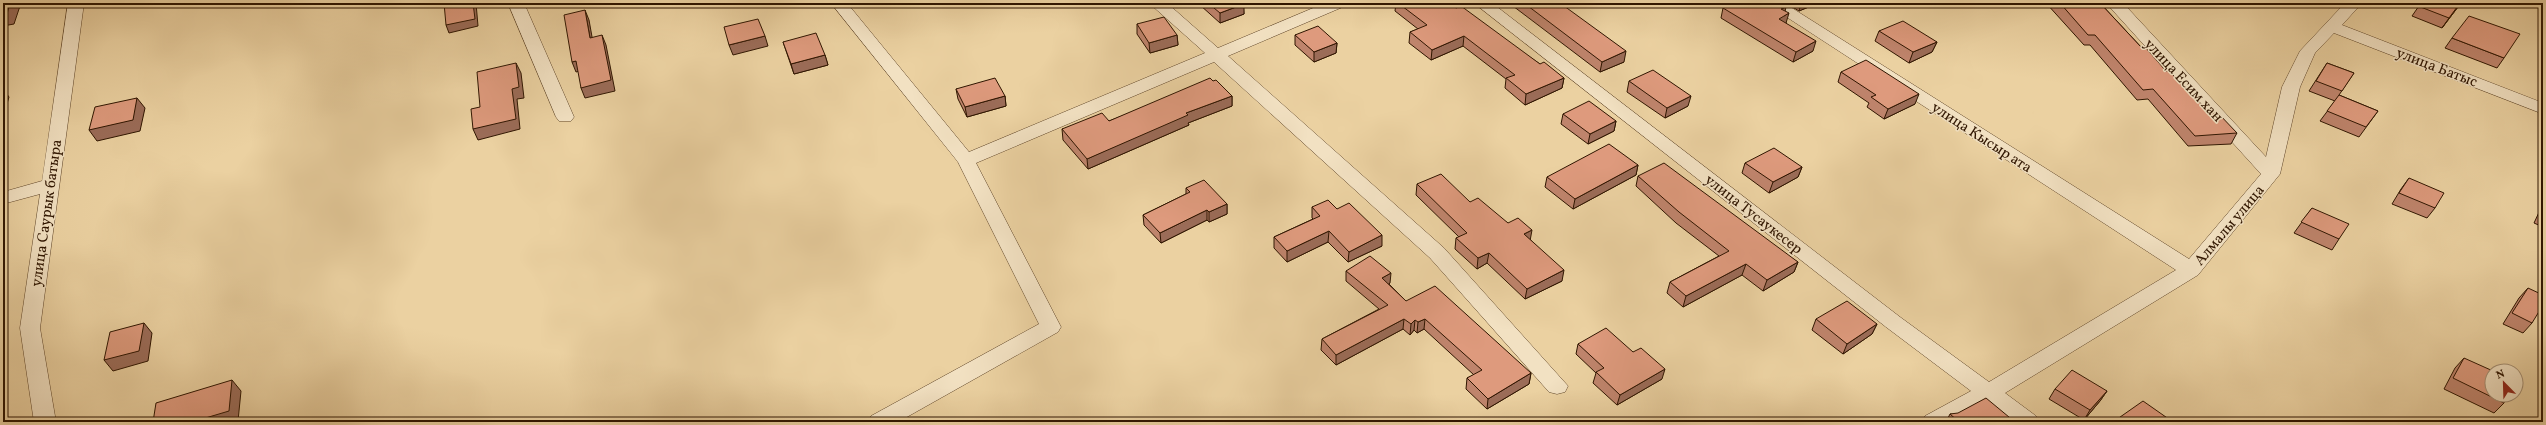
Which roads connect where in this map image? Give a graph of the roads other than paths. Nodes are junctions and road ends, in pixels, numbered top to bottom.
1 (76, 3) edge
2 (516, 3) edge
3 (840, 3) edge
4 (1157, 3) edge
5 (1339, 3) edge
6 (1482, 3) edge
7 (1773, 3) edge
8 (2114, 3) edge
9 (2354, 3) edge
10 (2330, 26) junction
11 (1217, 55) junction
12 (2543, 109) edge
13 (565, 117) dead end
14 (966, 160) junction
15 (2271, 174) junction
16 (50, 185) junction
17 (3, 198) edge
18 (2191, 270) junction
19 (1557, 386) dead end
20 (1989, 392) junction
21 (45, 422) edge
22 (879, 422) edge
23 (1933, 422) edge
24 (2028, 422) edge

1 - 16 street, улица Саурык батыра
2 - 13 street
3 - 14 street
4 - 11 street
5 - 11 street
6 - 20 street, улица Тусаукесер
7 - 18 street, улица Кысыр ата
8 - 15 street, улица Есим хан
9 - 10 street, Алмалы улица
10 - 12 street, улица Батыс
10 - 15 street, Алмалы улица
11 - 14 street
11 - 19 street
14 - 22 street
15 - 18 street, Алмалы улица
16 - 17 street
16 - 21 street, улица Саурык батыра
18 - 20 street, Алмалы улица
20 - 23 street, Алмалы улица
20 - 24 street, улица Тусаукесер

